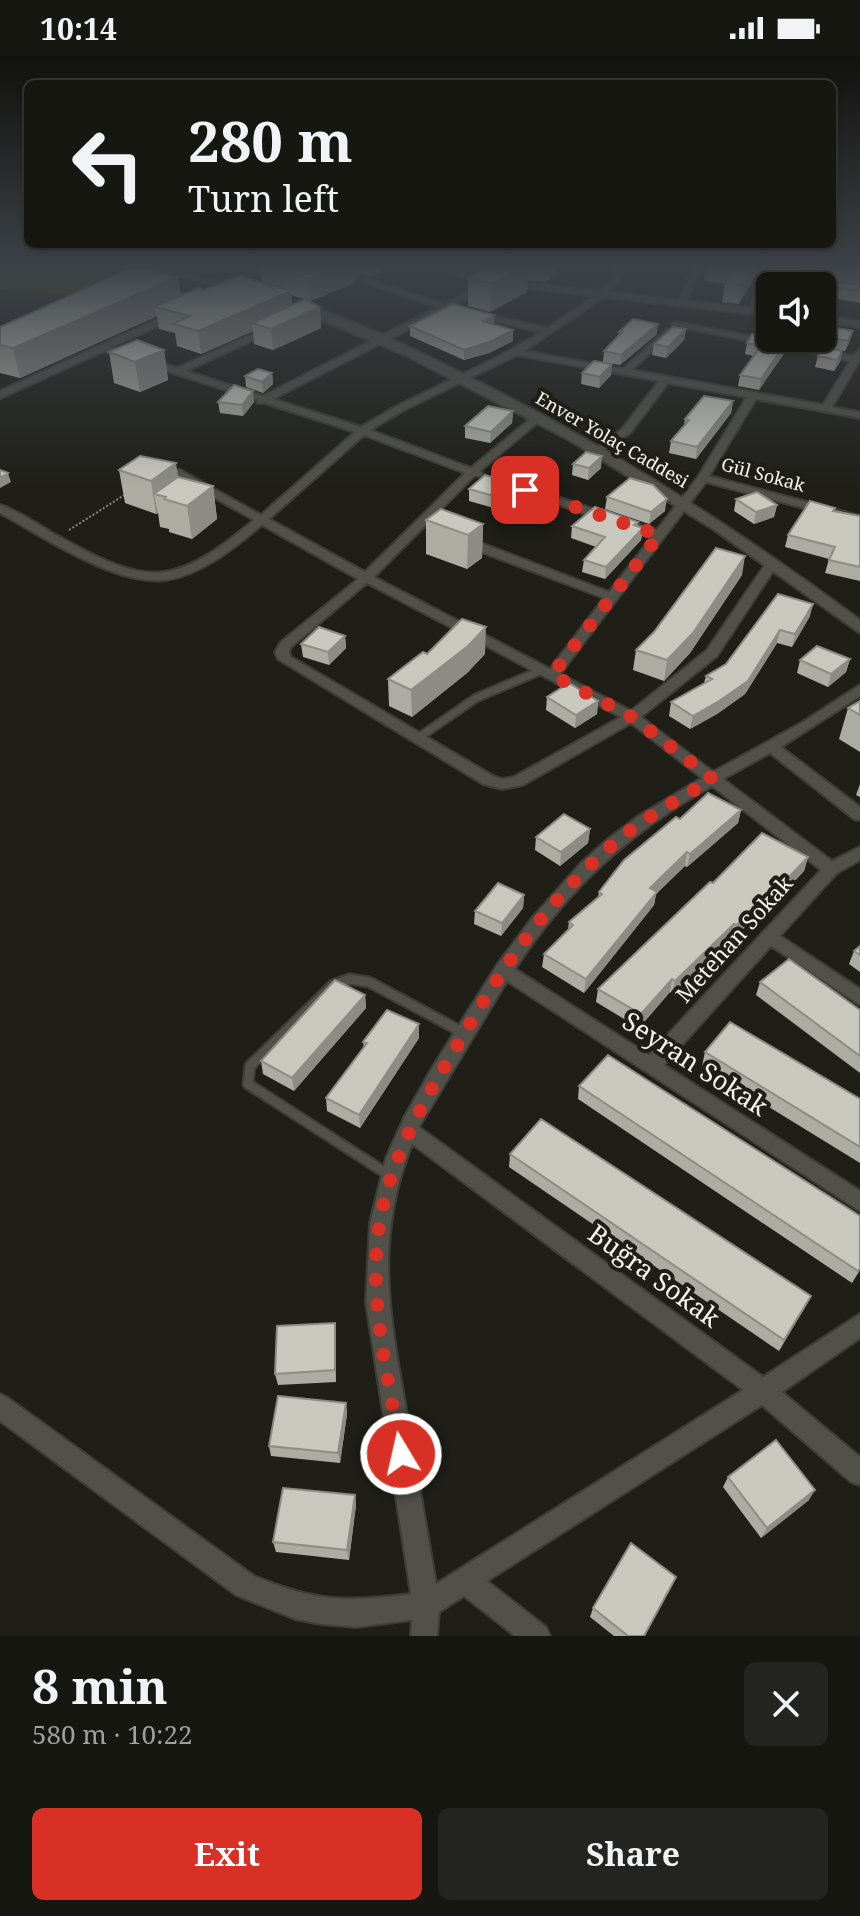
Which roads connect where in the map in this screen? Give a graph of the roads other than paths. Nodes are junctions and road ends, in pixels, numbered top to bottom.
1 (125, 339) edge
2 (249, 339) edge
3 (381, 339) edge
4 (536, 339) edge
5 (660, 339) edge
6 (759, 339) edge
7 (384, 340) junction
8 (105, 348) junction
9 (516, 352) junction
10 (858, 355) edge
11 (176, 372) junction
12 (625, 372) junction
13 (464, 379) junction
14 (665, 380) junction
15 (0, 382) edge
16 (20, 387) junction
17 (0, 395) edge
18 (753, 396) junction
19 (261, 401) junction
20 (826, 409) junction
21 (860, 415) edge
22 (539, 417) junction
23 (362, 431) junction
24 (600, 450) junction
25 (176, 472) edge
26 (472, 472) junction
27 (486, 477) edge
28 (703, 478) junction
29 (501, 482) edge
30 (685, 503) junction
31 (0, 508) edge
32 (263, 518) junction
33 (860, 520) edge
34 (421, 524) junction
35 (436, 530) edge
36 (659, 535) junction
37 (450, 536) edge
38 (773, 562) junction
39 (366, 578) junction
40 (612, 597) junction
41 (860, 628) edge
42 (547, 672) junction
43 (860, 689) edge
44 (632, 717) junction
45 (418, 738) junction
46 (769, 745) junction
47 (713, 779) junction
48 (860, 815) edge
49 (860, 853) edge
50 (831, 869) junction
51 (768, 936) junction
52 (503, 970) junction
53 (860, 998) edge
54 (464, 1033) junction
55 (651, 1066) junction
56 (409, 1131) junction
57 (390, 1176) junction
58 (860, 1202) edge
59 (860, 1325) edge
60 (763, 1391) junction
61 (0, 1406) edge
62 (860, 1473) edge
63 (465, 1581) junction
64 (426, 1605) junction
65 (424, 1636) edge
66 (537, 1636) edge

1 - 8 street
2 - 11 street
3 - 7 street, Enver Yolaç Caddesi
4 - 9 street
5 - 12 street
6 - 10 street
7 - 13 street, Enver Yolaç Caddesi
7 - 19 street
8 - 11 street
8 - 16 street
9 - 12 street
9 - 13 street
10 - 20 street
11 - 19 street
12 - 14 street
13 - 22 street, Enver Yolaç Caddesi
13 - 23 street
14 - 18 street
14 - 24 street
15 - 16 street
16 - 17 street
18 - 20 street
18 - 28 street
19 - 23 street
20 - 21 street
22 - 24 street, Enver Yolaç Caddesi
22 - 26 street
23 - 26 street
23 - 32 street
24 - 30 street, Enver Yolaç Caddesi
25 - 32 street
26 - 27 street
26 - 34 street
28 - 30 street
28 - 33 street, Gül Sokak
29 - 36 street
30 - 36 street
30 - 38 street, Enver Yolaç Caddesi
31 - 32 street
32 - 39 street
34 - 35 street
34 - 39 street
36 - 40 street
37 - 40 street
38 - 41 street, Enver Yolaç Caddesi
38 - 44 street
39 - 42 street
39 - 45 street
40 - 42 street
42 - 44 street
42 - 45 lane
43 - 46 street
44 - 45 street
44 - 47 street
46 - 47 street
46 - 48 street
47 - 50 street
47 - 52 street
49 - 50 street, Metehan Sokak
50 - 51 street, Metehan Sokak
51 - 53 street
51 - 55 street, Metehan Sokak
52 - 54 street
52 - 55 street, Seyran Sokak
54 - 56 street
54 - 57 lane
55 - 58 street, Seyran Sokak
56 - 57 street
56 - 60 street, Buğra Sokak
57 - 64 street
59 - 60 street
60 - 62 street, Buğra Sokak
60 - 63 street
61 - 64 street
63 - 64 street
63 - 66 street
64 - 65 street

